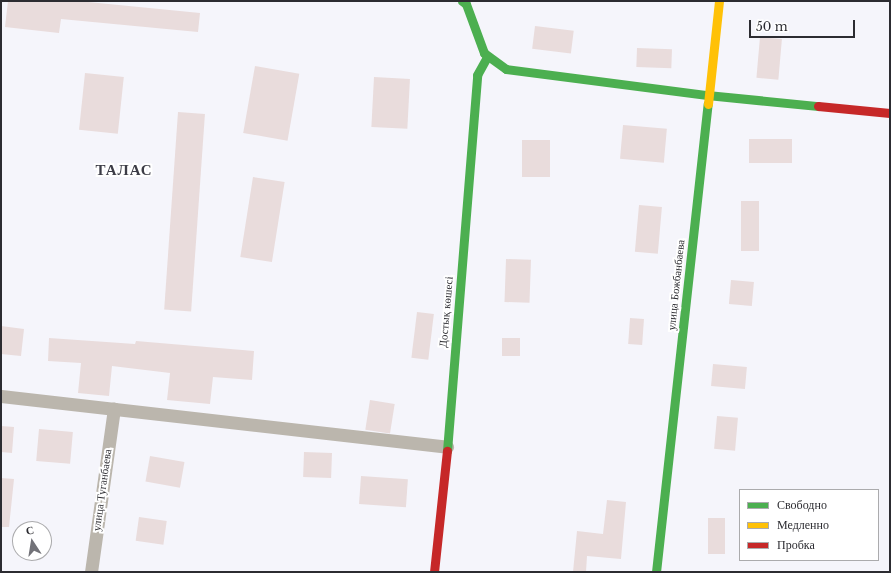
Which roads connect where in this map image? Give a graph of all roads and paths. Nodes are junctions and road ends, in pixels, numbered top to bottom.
1 (719, 1) edge
2 (465, 2) edge
3 (487, 57) junction
4 (707, 95) junction
5 (890, 112) edge
6 (1, 396) edge
7 (114, 409) junction
8 (447, 447) junction
9 (91, 572) edge
10 (434, 572) edge
11 (656, 572) edge

1 - 4 street, улица Божбанбаева
2 - 3 street
3 - 4 street
3 - 8 street, Достық көшесі
4 - 5 street
4 - 11 street, улица Божбанбаева
6 - 7 street
7 - 8 street
7 - 9 street, улица Туганбаева
8 - 10 street, Достық көшесі

